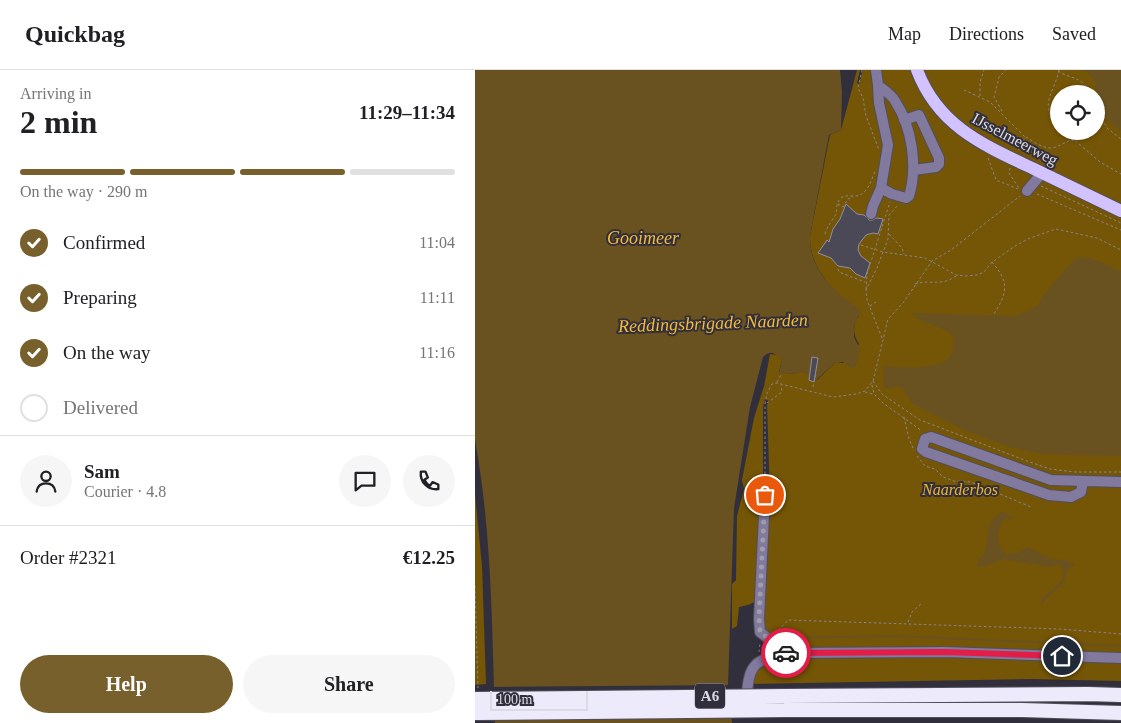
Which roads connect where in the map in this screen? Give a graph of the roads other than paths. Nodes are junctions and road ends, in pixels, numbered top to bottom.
1 (876, 70) edge
2 (917, 70) edge
3 (878, 85) junction
4 (904, 120) junction
5 (914, 170) junction
6 (1042, 173) junction
7 (881, 188) junction
8 (1027, 190) road end
9 (1121, 211) edge
10 (871, 214) dead end
11 (1083, 482) junction
12 (1121, 482) edge
13 (753, 487) dead end
14 (786, 653) junction
15 (1121, 658) edge
16 (1121, 695) edge
17 (477, 696) edge
18 (784, 703) junction
19 (745, 712) dead end
20 (475, 713) edge
21 (1121, 713) edge

1 - 3 lane
2 - 6 main road, IJsselmeerweg
3 - 4 lane
3 - 7 lane
4 - 5 lane
4 - 5 lane
5 - 7 lane
6 - 8 lane
6 - 9 main road, IJsselmeerweg
7 - 10 lane
11 - 11 lane
11 - 12 lane
13 - 14 lane
14 - 15 lane
14 - 19 lane
16 - 18 highway, A6
17 - 18 highway, A6, bridge
18 - 20 highway, A6, bridge
18 - 21 highway, A6

